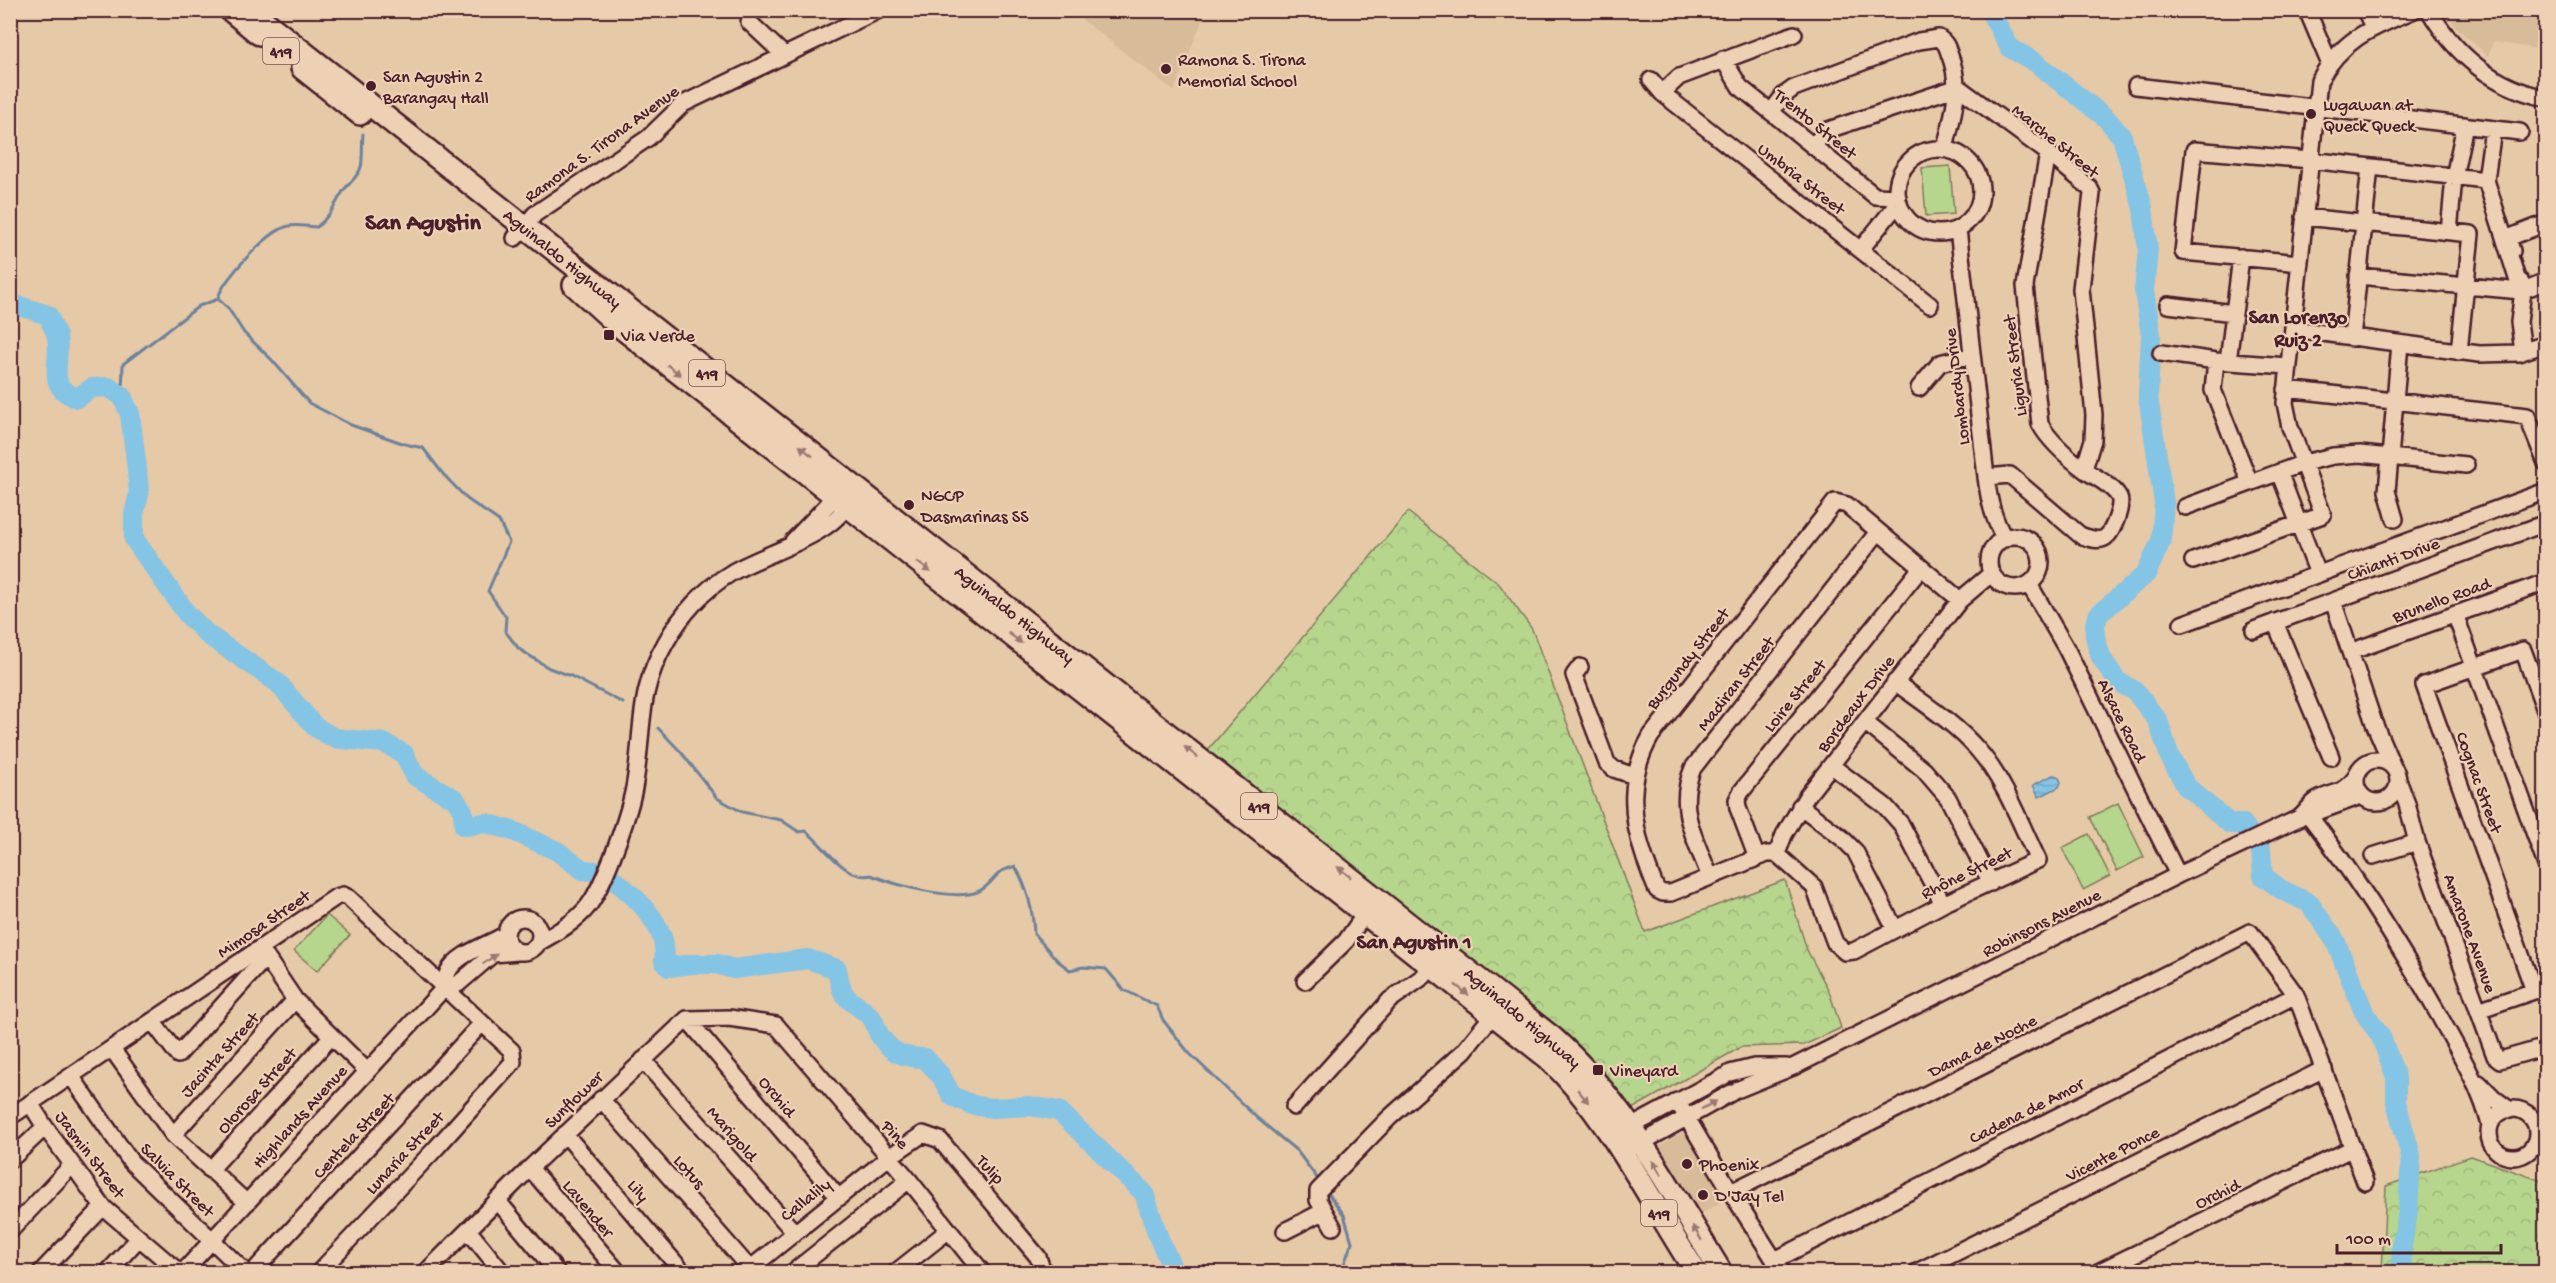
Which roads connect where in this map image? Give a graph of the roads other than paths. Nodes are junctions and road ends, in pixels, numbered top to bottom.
1 (230, 10) edge
2 (250, 10) edge
3 (879, 10) edge
4 (2307, 10) edge
5 (2366, 10) edge
6 (2414, 10) edge
7 (2429, 10) edge
8 (2438, 10) edge
9 (748, 21) dead end
10 (2373, 27) junction
11 (1794, 34) dead end
12 (275, 39) junction
13 (784, 56) junction
14 (1723, 59) junction
15 (2329, 62) junction
16 (1652, 80) dead end
17 (2136, 86) dead end
18 (1958, 87) junction
19 (2546, 91) edge
20 (1662, 93) junction
21 (2546, 98) edge
22 (2316, 107) junction
23 (1770, 112) junction
24 (2465, 125) junction
25 (2493, 129) junction
26 (2520, 132) dead end
27 (1813, 146) junction
28 (1946, 149) junction
29 (2048, 153) junction
30 (2310, 160) junction
31 (2370, 167) junction
32 (2454, 177) junction
33 (2486, 180) junction
34 (1898, 200) junction
35 (2304, 217) junction
36 (2546, 223) edge
37 (2364, 224) junction
38 (1958, 229) junction
39 (2449, 232) junction
40 (519, 233) junction
41 (1860, 249) junction
42 (2241, 257) junction
43 (2300, 263) junction
44 (2358, 276) junction
45 (2546, 281) edge
46 (2466, 286) junction
47 (2522, 291) junction
48 (1930, 305) dead end
49 (2168, 305) dead end
50 (2234, 313) junction
51 (2293, 329) junction
52 (2352, 338) junction
53 (2400, 344) junction
54 (2546, 344) edge
55 (2523, 351) junction
56 (2459, 352) junction
57 (2161, 353) dead end
58 (1971, 355) junction
59 (2222, 362) junction
60 (2288, 366) junction
61 (1919, 388) dead end
62 (2286, 390) junction
63 (2395, 402) junction
64 (2390, 458) junction
65 (2304, 463) junction
66 (2546, 463) edge
67 (2466, 465) dead end
68 (2084, 469) junction
69 (2279, 472) junction
70 (1986, 477) junction
71 (2250, 483) junction
72 (2546, 491) edge
73 (845, 497) junction
74 (2185, 507) dead end
75 (2395, 519) dead end
76 (2546, 523) edge
77 (2299, 524) junction
78 (1878, 532) junction
79 (2005, 538) junction
80 (2193, 561) dead end
81 (1921, 568) junction
82 (2318, 574) junction
83 (1994, 577) junction
84 (2546, 582) edge
85 (2029, 584) junction
86 (1960, 600) junction
87 (2333, 601) junction
88 (2455, 614) junction
89 (2275, 622) junction
90 (2182, 624) dead end
91 (2254, 630) dead end
92 (2350, 652) junction
93 (1580, 667) dead end
94 (2474, 667) junction
95 (1895, 682) junction
96 (2546, 713) edge
97 (1866, 723) junction
98 (2374, 723) junction
99 (2331, 757) dead end
100 (2367, 762) junction
101 (1832, 766) junction
102 (2395, 774) junction
103 (1634, 776) junction
104 (2356, 777) junction
105 (2362, 796) junction
106 (2388, 798) junction
107 (1800, 806) junction
108 (2303, 815) junction
109 (2409, 818) junction
110 (2417, 842) junction
111 (1777, 854) junction
112 (2373, 856) dead end
113 (1757, 858) junction
114 (2546, 865) edge
115 (2178, 875) junction
116 (1710, 877) junction
117 (1991, 883) junction
118 (1943, 904) junction
119 (1371, 906) junction
120 (577, 918) junction
121 (535, 922) junction
122 (1895, 929) junction
123 (506, 934) junction
124 (538, 943) junction
125 (518, 952) junction
126 (263, 953) junction
127 (1436, 958) junction
128 (1305, 981) dead end
129 (445, 987) junction
130 (2540, 989) edge
131 (2295, 995) junction
132 (294, 999) junction
133 (1499, 1007) junction
134 (2478, 1010) junction
135 (687, 1019) junction
136 (152, 1021) junction
137 (482, 1023) junction
138 (332, 1037) junction
139 (2546, 1047) edge
140 (111, 1048) junction
141 (513, 1056) joint
142 (643, 1060) junction
143 (1792, 1067) junction
144 (2324, 1069) junction
145 (367, 1071) junction
146 (71, 1076) junction
147 (2472, 1076) junction
148 (601, 1099) junction
149 (1677, 1101) junction
150 (30, 1103) junction
151 (1294, 1107) dead end
152 (2510, 1110) junction
153 (2546, 1113) edge
154 (10, 1117) edge
155 (1687, 1117) junction
156 (2537, 1123) edge
157 (2490, 1125) junction
158 (45, 1127) junction
159 (565, 1134) junction
160 (173, 1135) junction
161 (1627, 1140) junction
162 (2353, 1148) junction
163 (889, 1157) junction
164 (10, 1160) edge
165 (72, 1165) junction
166 (530, 1168) junction
167 (210, 1170) junction
168 (909, 1180) junction
169 (2366, 1182) dead end
170 (1731, 1192) junction
171 (839, 1198) junction
172 (497, 1200) junction
173 (247, 1203) junction
174 (103, 1207) junction
175 (1324, 1211) junction
176 (1334, 1227) dead end
177 (468, 1230) junction
178 (949, 1230) junction
179 (10, 1231) edge
180 (1285, 1231) dead end
181 (794, 1232) junction
182 (139, 1238) junction
183 (212, 1241) junction
184 (1779, 1266) edge
185 (434, 1270) edge
186 (748, 1271) edge
187 (40, 1272) edge
188 (108, 1272) edge
189 (181, 1272) edge
190 (245, 1272) edge
191 (253, 1272) edge
192 (319, 1272) edge
193 (502, 1272) edge
194 (557, 1272) edge
195 (618, 1272) edge
196 (682, 1272) edge
197 (794, 1272) edge
198 (896, 1272) edge
199 (982, 1272) edge
200 (1043, 1272) edge
201 (1696, 1272) edge
202 (1721, 1272) edge
203 (1917, 1272) edge
204 (2098, 1272) edge

1 - 12 highway, Aguinaldo Highway / 419
2 - 12 highway, Aguinaldo Highway / 419
3 - 13 street, Ramona S. Tirona Avenue
4 - 15 street
5 - 10 street
6 - 10 street
7 - 21 street
8 - 19 street
9 - 13 street
10 - 15 street
11 - 14 street
12 - 40 highway, Aguinaldo Highway / 419
13 - 40 street, Ramona S. Tirona Avenue
14 - 20 street
14 - 23 street, Trento Street
15 - 22 street
16 - 20 street, Umbria Street
17 - 22 street
18 - 23 street
18 - 27 street
18 - 28 street
18 - 29 street, Marche Street
20 - 41 street, Umbria Street
22 - 24 street
22 - 30 street
23 - 27 street, Trento Street
24 - 25 street
24 - 32 street
25 - 26 street
25 - 33 street
27 - 34 street, Trento Street
28 - 34 street
28 - 38 street
29 - 68 street, Liguria Street
29 - 68 street, Marche Street
30 - 31 street
30 - 35 street
30 - 42 street
31 - 32 street
31 - 37 street
32 - 33 street
32 - 39 street
33 - 47 street
34 - 38 street
34 - 41 street
35 - 37 street
35 - 43 street
36 - 47 street
37 - 39 street
37 - 44 street
38 - 58 street, Lombardy Drive
39 - 46 street
40 - 73 highway, Aguinaldo Highway / 419
41 - 48 street, Umbria Street
42 - 43 street
42 - 50 street
43 - 51 street
44 - 46 street
44 - 52 street
45 - 47 street
46 - 47 street
46 - 56 street
47 - 55 street
49 - 50 street
50 - 59 street
51 - 52 street
51 - 60 street
52 - 53 street
53 - 56 street
53 - 63 street
54 - 55 street
55 - 56 street
57 - 59 street
58 - 61 street
58 - 70 street, Lombardy Drive
59 - 60 street
59 - 71 street
60 - 62 street
62 - 63 street
62 - 65 street
63 - 64 street
63 - 66 street
64 - 65 street
64 - 67 street
64 - 75 street
65 - 69 street
65 - 77 street
68 - 70 street, Liguria Street
69 - 71 street
69 - 77 street
70 - 79 street, Lombardy Drive
71 - 74 street
72 - 82 street
73 - 119 highway, Aguinaldo Highway / 419
73 - 120 street
76 - 87 street, Chianti Drive
77 - 80 street
77 - 82 street
78 - 81 street, Burgundy Street
78 - 103 street, Burgundy Street
78 - 116 street, Madiran Street
79 - 83 street
79 - 85 street
81 - 86 street, Burgundy Street
81 - 113 street, Loire Street
82 - 90 street
83 - 85 street
83 - 86 street, Bordeaux Drive
84 - 88 street, Brunello Road
85 - 115 street, Alsace Road
86 - 95 street, Bordeaux Drive
87 - 89 street, Chianti Drive
87 - 92 street, Amarone Avenue
88 - 92 street, Brunello Road
88 - 94 street
89 - 91 street, Chianti Drive
89 - 99 street
92 - 98 street, Amarone Avenue
93 - 103 street
94 - 96 street, Cognac Street
94 - 114 street
94 - 130 street, Cognac Street
95 - 97 street, Bordeaux Drive
95 - 117 street, Rhône Street
97 - 101 street, Bordeaux Drive
97 - 117 street
98 - 100 street, Amarone Avenue
98 - 102 street, Amarone Avenue
100 - 102 street
100 - 104 street
101 - 107 street, Bordeaux Drive
101 - 118 street
102 - 106 street
102 - 109 street, Amarone Avenue
103 - 116 street, Burgundy Street
104 - 105 street
104 - 108 street, Robinsons Avenue
105 - 106 street
105 - 108 street, Robinsons Avenue
106 - 109 street, Amarone Avenue
107 - 111 street, Bordeaux Drive
107 - 122 street
108 - 115 street, Robinsons Avenue
108 - 147 street
109 - 110 street, Amarone Avenue
110 - 112 street
110 - 134 street, Amarone Avenue
111 - 113 street, Burgundy Street
111 - 122 street, Rhône Street
113 - 116 street, Burgundy Street
115 - 143 street, Robinsons Avenue
117 - 118 street, Rhône Street
118 - 122 street, Rhône Street
119 - 127 highway, Aguinaldo Highway / 419
119 - 128 street
120 - 121 street
120 - 124 street
121 - 123 street
121 - 124 street
123 - 125 street
123 - 129 street, Highlands Avenue
124 - 125 street
129 -> 125 street, Highlands Avenue
126 - 129 street, Mimosa Street
126 - 132 street
126 - 136 street, Mimosa Street
126 - 136 street
127 - 133 highway, Aguinaldo Highway / 419
127 - 151 street
129 - 137 street, Mimosa Street
129 - 145 street, Highlands Avenue
130 - 134 street
131 - 144 street
131 - 170 street, Dama de Noche
131 - 184 street, Cadena de Amor
132 - 138 street
132 - 160 street, Jacinta Street
133 - 161 highway, Aguinaldo Highway / 419
133 - 175 street
134 - 139 street, Amarone Avenue
135 - 142 street, Sunflower
135 - 163 street, Pine
135 - 171 street, Orchid
136 - 140 street, Mimosa Street
137 - 141 street, Mimosa Street
137 - 191 street, Centela Street
138 - 145 street
138 - 167 street, Olorosa Street
140 - 146 street, Mimosa Street
140 - 160 street
141 - 192 street, Lunaria Street
142 - 148 street, Sunflower
142 - 181 street, Marigold
143 - 149 street, Robinsons Avenue
155 -> 143 street, Robinsons Avenue
144 - 162 street
144 - 203 street, Vicente Ponce
145 - 173 street, Highlands Avenue
146 - 150 street, Mimosa Street
146 - 183 street, Salvia Street
147 - 152 street
147 - 157 street
148 - 159 street, Sunflower
148 - 186 street, Lotus
149 - 155 street
149 - 161 street, Robinsons Avenue
150 - 154 street, Mimosa Street
150 - 158 street, Jasmin Street
152 - 156 street
152 - 157 street
153 - 156 street
155 - 161 street, Robinsons Avenue
155 - 170 street
156 - 157 street
158 - 164 street
158 - 165 street, Jasmin Street
159 - 166 street, Sunflower
159 - 196 street, Lily
160 - 167 street
161 - 201 highway, Aguinaldo Highway / 419
202 -> 161 highway, Aguinaldo Highway / 419
162 - 169 street
162 - 204 street, Orchid
163 - 168 street, Pine
163 - 171 street, Callalily
163 - 200 street, Tulip
165 - 174 street, Jasmin Street
165 - 179 street
166 - 172 street, Sunflower
166 - 195 street, Lavender
167 - 173 street
168 - 178 street, Pine
168 - 197 street
170 - 184 street
171 - 181 street, Callalily
172 - 177 street, Sunflower
172 - 194 street
173 - 183 street, Highlands Avenue
174 - 182 street, Jasmin Street
174 - 187 street
175 - 176 street
175 - 180 street
177 - 185 street, Sunflower
177 - 193 street
178 - 198 street
178 - 199 street, Pine
181 - 186 street, Callalily
182 - 188 street
182 - 189 street, Jasmin Street
183 - 189 street, Highlands Avenue
183 - 190 street, Salvia Street

